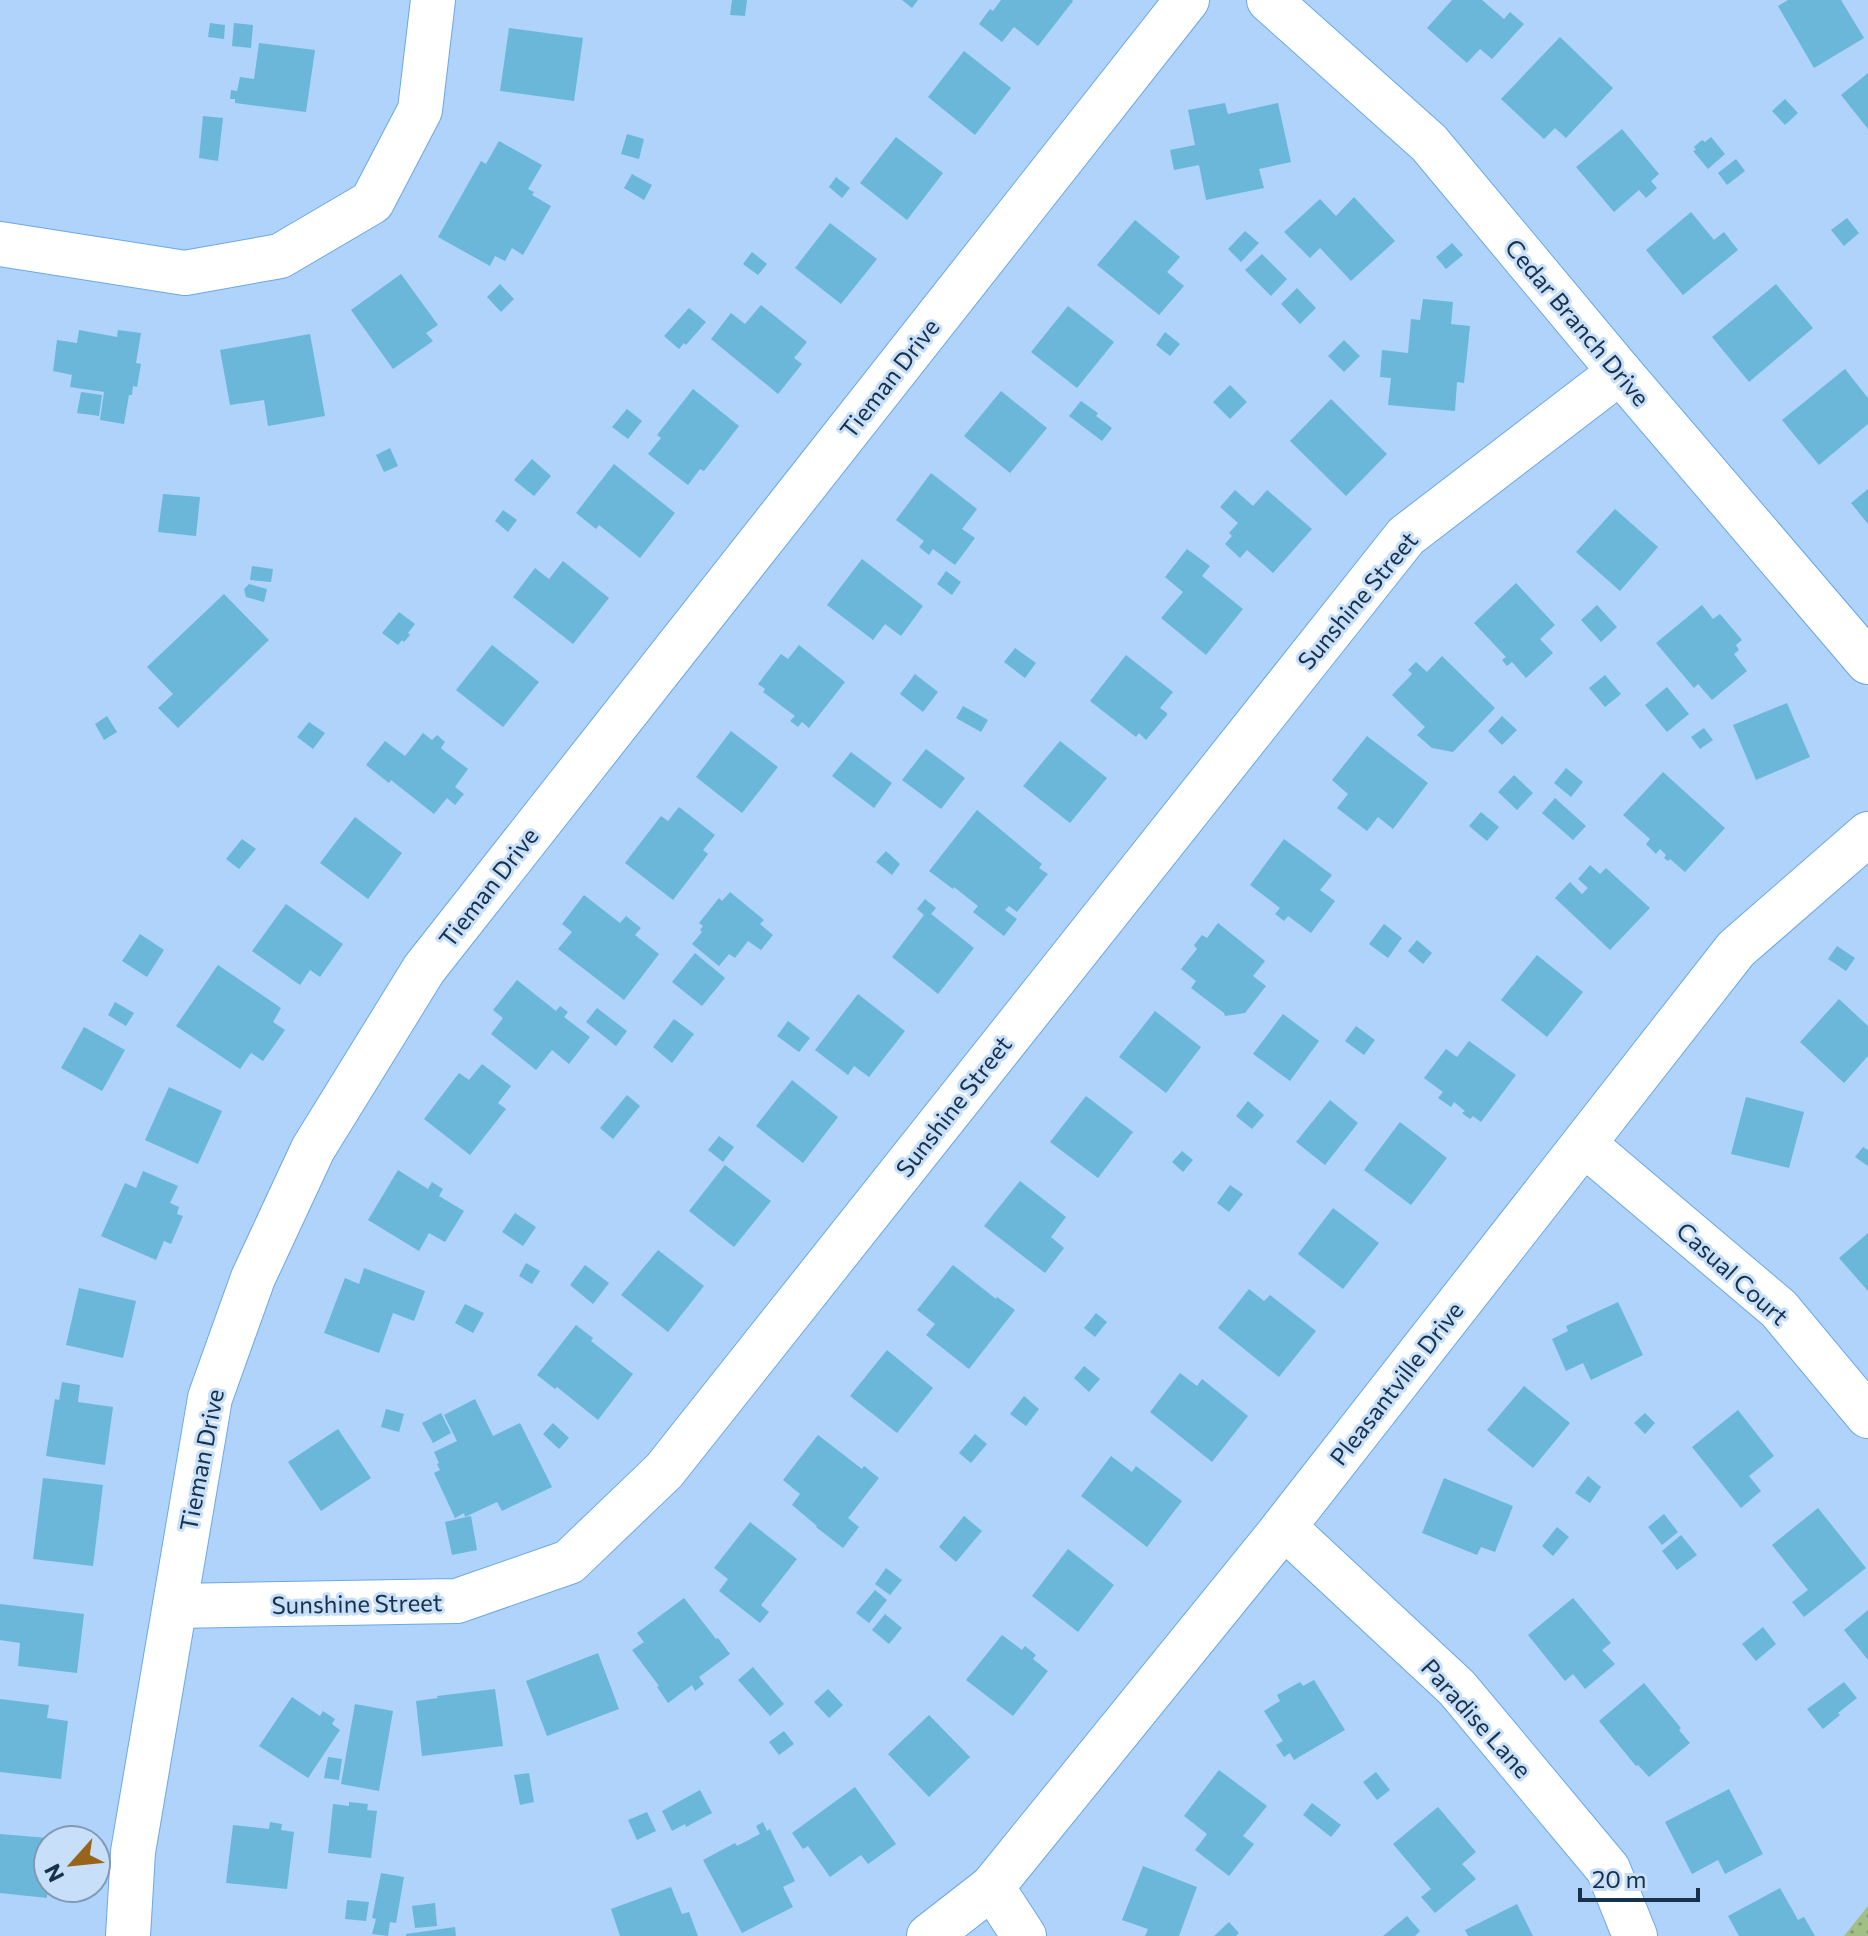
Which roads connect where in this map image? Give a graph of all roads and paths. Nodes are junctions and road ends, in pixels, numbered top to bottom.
1 (433, 0) edge
2 (1187, 0) edge
3 (1269, 0) edge
4 (0, 244) edge
5 (1620, 372) junction
6 (1868, 662) edge
7 (1868, 834) edge
8 (1584, 1144) junction
9 (1868, 1416) edge
10 (1284, 1527) junction
11 (175, 1606) junction
12 (992, 1887) junction
13 (128, 1936) edge
14 (929, 1936) edge
15 (1024, 1936) edge
16 (1635, 1936) edge

1 - 4 street
2 - 11 street, Tieman Drive
3 - 5 street, Cedar Branch Drive
5 - 6 street, Cedar Branch Drive
5 - 11 street, Sunshine Street
7 - 8 street, Pleasantville Drive
8 - 9 street, Casual Court
8 - 10 street, Pleasantville Drive
10 - 12 street, Pleasantville Drive
10 - 16 street, Paradise Lane
11 - 13 street, Tieman Drive
12 - 14 street, Pleasantville Drive
12 - 15 street

